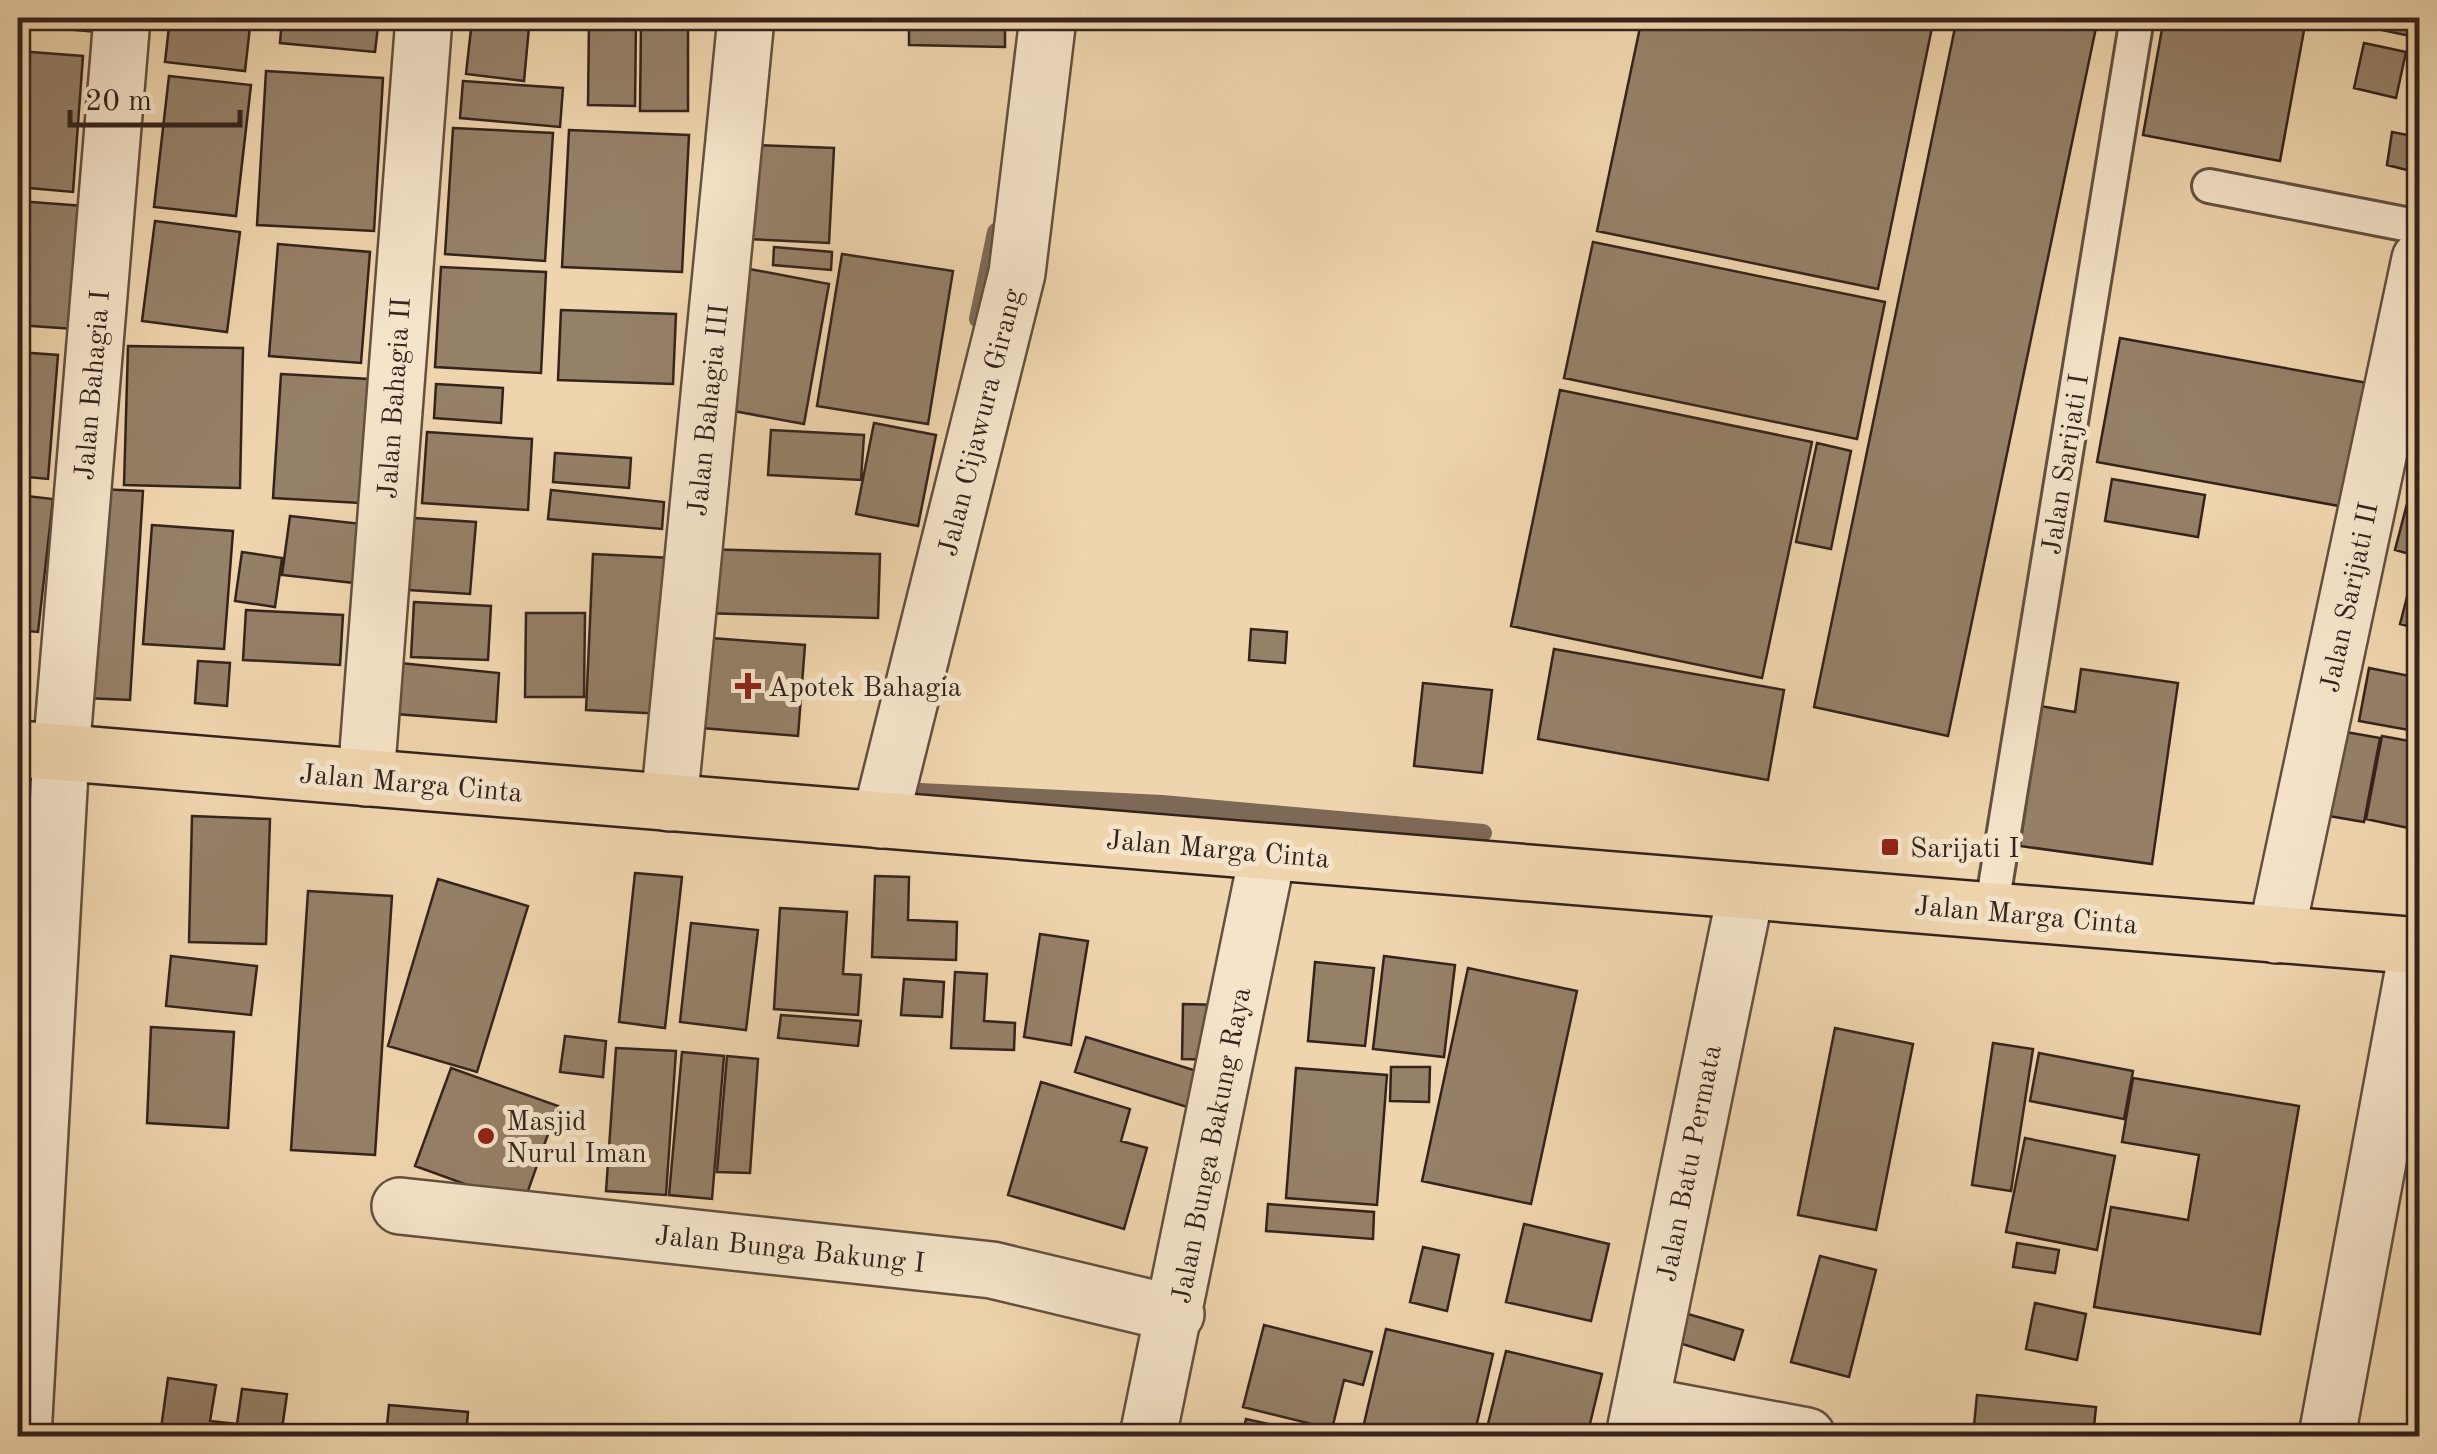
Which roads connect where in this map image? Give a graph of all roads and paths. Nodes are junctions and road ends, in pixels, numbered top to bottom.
1 (122, 18) edge
2 (424, 18) edge
3 (746, 18) edge
4 (1048, 18) edge
5 (2136, 18) edge
6 (2209, 186) dead end
7 (2420, 227) edge
8 (2420, 260) edge
9 (39, 751) edge
10 (366, 778) junction
11 (669, 803) junction
12 (880, 820) junction
13 (1268, 852) junction
14 (1746, 891) junction
15 (1991, 911) junction
16 (2276, 935) junction
17 (2419, 946) edge
18 (400, 1206) dead end
19 (1176, 1314) junction
20 (1638, 1421) edge
21 (23, 1436) edge
22 (1148, 1436) edge
23 (1807, 1436) edge
24 (2327, 1436) edge

1 - 9 street, Jalan Bahagia I
2 - 10 street, Jalan Bahagia II
3 - 11 street, Jalan Bahagia III
4 - 12 street, Jalan Cijawura Girang
5 - 15 lane, Jalan Sarijati I
6 - 7 lane
8 - 16 street, Jalan Sarijati II
9 - 10 main road, Jalan Marga Cinta
9 - 21 street, Jalan Bahagia I
10 - 11 main road, Jalan Marga Cinta
11 - 12 main road, Jalan Marga Cinta
12 - 13 main road, Jalan Marga Cinta
13 - 14 main road, Jalan Marga Cinta
13 - 19 street, Jalan Bunga Bakung Raya
14 - 15 main road, Jalan Marga Cinta
14 - 20 street, Jalan Batu Permata
15 - 16 main road, Jalan Marga Cinta
16 - 17 main road, Jalan Marga Cinta
17 - 24 street
18 - 19 street, Jalan Bunga Bakung I
19 - 22 street, Jalan Bunga Bakung Raya
20 - 23 street

